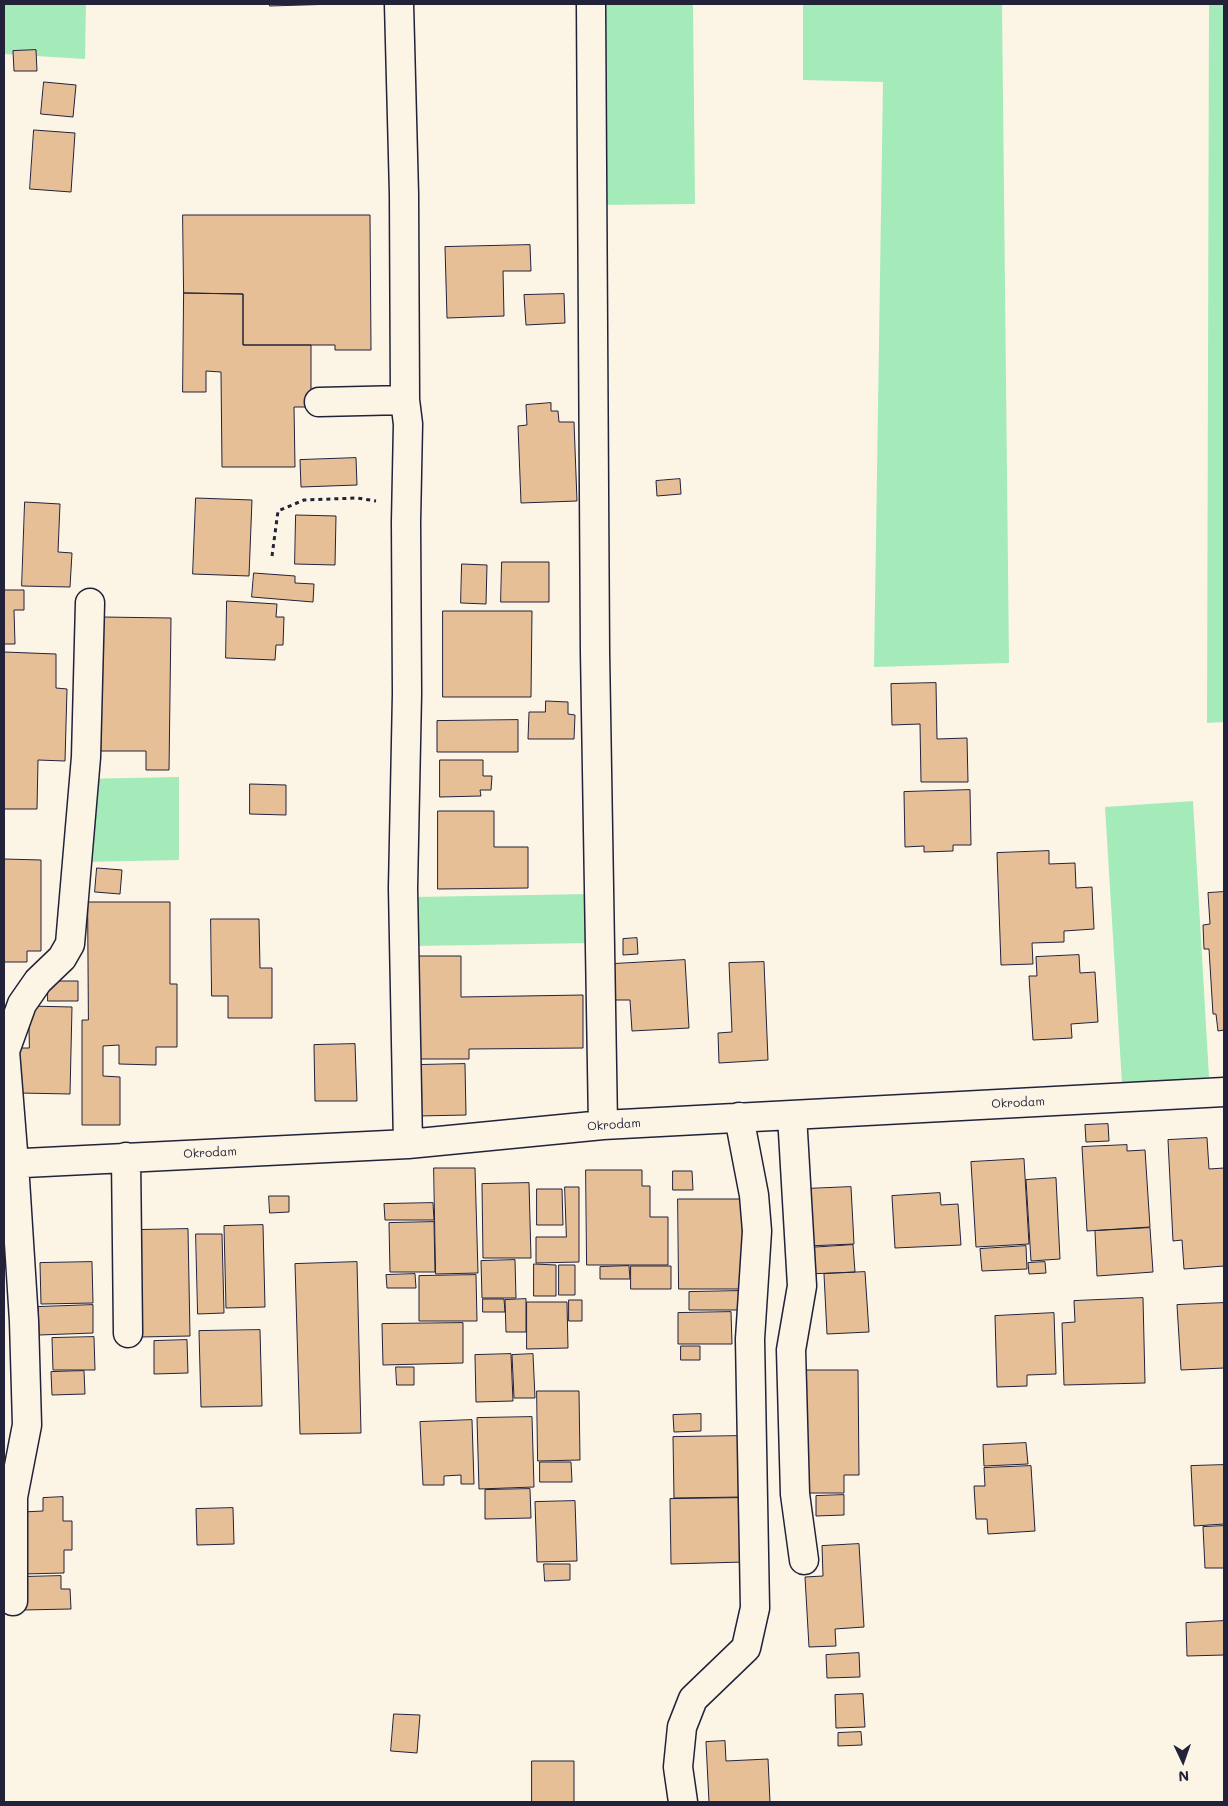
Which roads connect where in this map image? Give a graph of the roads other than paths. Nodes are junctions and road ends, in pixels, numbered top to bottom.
1 (399, 4) edge
2 (591, 4) edge
3 (406, 400) junction
4 (319, 402) dead end
5 (90, 603) dead end
6 (1224, 1092) edge
7 (792, 1115) junction
8 (739, 1117) junction
9 (603, 1125) junction
10 (408, 1144) junction
11 (126, 1157) junction
12 (9, 1164) edge
13 (128, 1333) dead end
14 (804, 1560) dead end
15 (13, 1601) dead end
16 (683, 1802) edge

1 - 3 street
2 - 9 street
3 - 4 street
3 - 10 street
5 - 12 street
6 - 7 street, Okrodam
7 - 8 street, Okrodam
7 - 14 street
8 - 9 street, Okrodam
8 - 16 street
9 - 10 street, Okrodam
10 - 11 street, Okrodam
11 - 12 street, Okrodam
11 - 13 street
12 - 15 street

